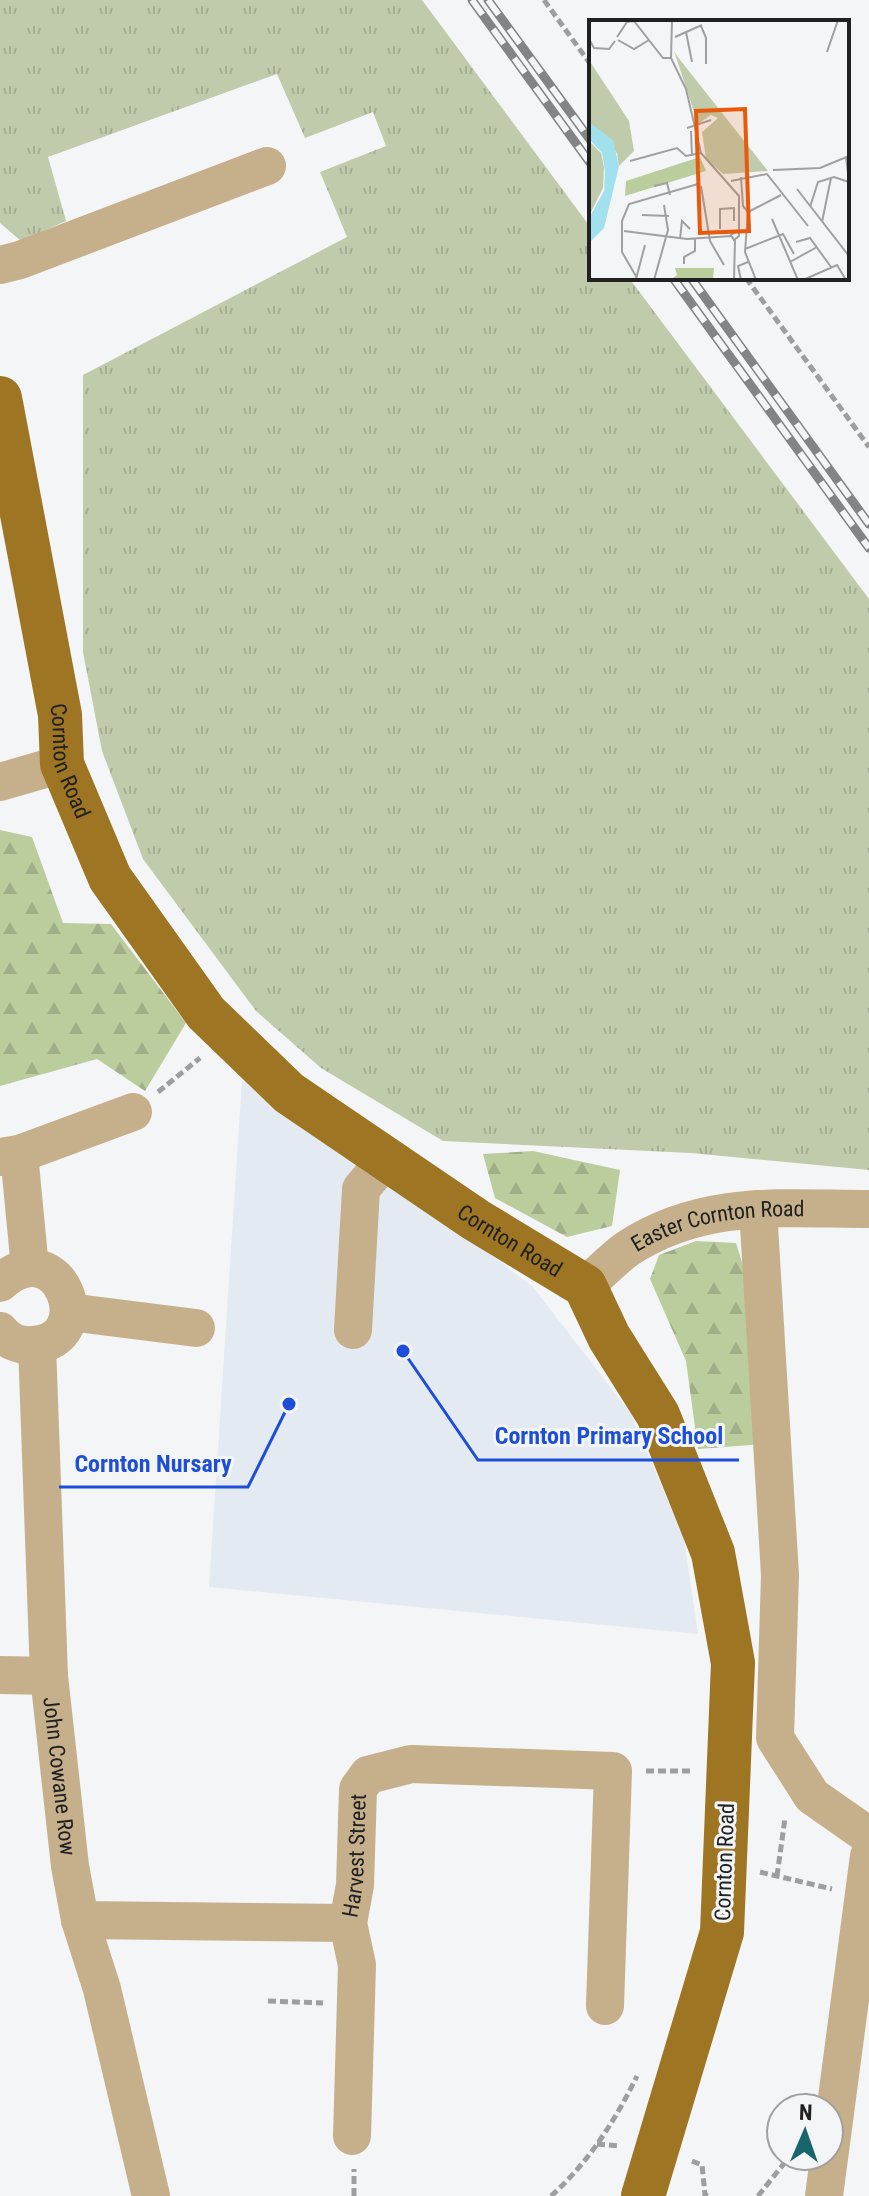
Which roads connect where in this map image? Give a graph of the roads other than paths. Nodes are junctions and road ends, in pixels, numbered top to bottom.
1 (267, 166) dead end
2 (0, 265) edge
3 (0, 398) edge
4 (62, 764) junction
5 (0, 782) edge
6 (133, 1112) road end
7 (9, 1155) edge
8 (385, 1160) junction
9 (758, 1209) junction
10 (869, 1209) edge
11 (15, 1276) edge
12 (585, 1286) junction
13 (69, 1312) junction
14 (196, 1328) dead end
15 (353, 1330) dead end
16 (0, 1331) edge
17 (37, 1345) junction
18 (0, 1675) edge
19 (49, 1676) junction
20 (869, 1836) edge
21 (869, 1856) edge
22 (80, 1920) junction
23 (348, 1923) junction
24 (605, 2006) dead end
25 (352, 2136) dead end
26 (151, 2196) edge
27 (605, 2196) edge
28 (636, 2196) edge
29 (643, 2196) edge
30 (824, 2196) edge

1 - 2 street
3 - 4 main road, Cornton Road
4 - 5 street
4 - 8 main road, Cornton Road
6 - 7 street
7 - 11 street
8 - 12 main road, Cornton Road
8 - 15 street
9 - 10 street, Easter Cornton Road
9 - 12 street, Easter Cornton Road
9 - 20 street
11 - 13 street
12 - 29 main road, Cornton Road
13 - 14 street
13 - 17 street
16 - 17 street
17 - 19 street, John Cowane Row
18 - 19 street
19 - 22 street, John Cowane Row
21 - 30 street
22 - 23 street
22 - 26 street, John Cowane Row
23 - 24 street, Harvest Street
23 - 25 street, Harvest Street
27 - 28 main road

